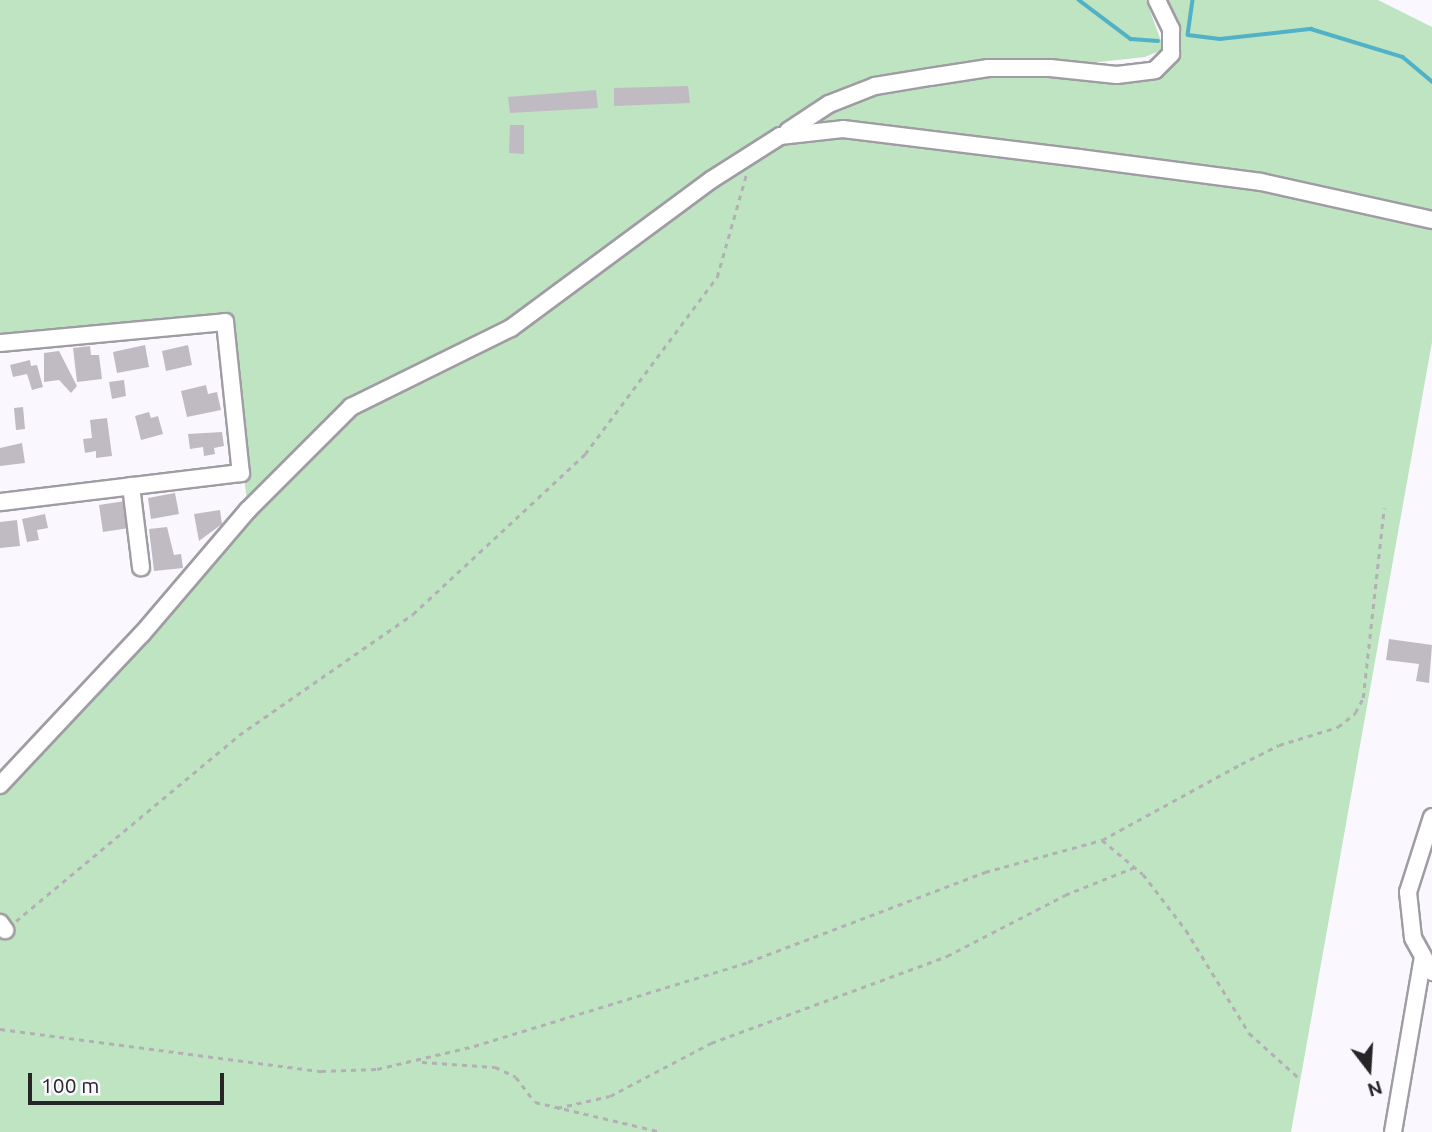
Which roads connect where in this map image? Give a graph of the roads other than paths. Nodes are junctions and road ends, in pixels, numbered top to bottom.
1 (1157, 0) edge
2 (780, 136) junction
3 (1432, 220) edge
4 (0, 343) edge
5 (131, 486) junction
6 (0, 502) edge
7 (141, 567) dead end
8 (0, 785) edge
9 (1432, 817) edge
10 (1423, 957) junction
11 (1432, 972) edge
12 (1393, 1132) edge

1 - 2 street
2 - 3 street
2 - 8 street
4 - 5 street
5 - 6 street
5 - 7 street
9 - 10 street
10 - 11 street
10 - 12 street

